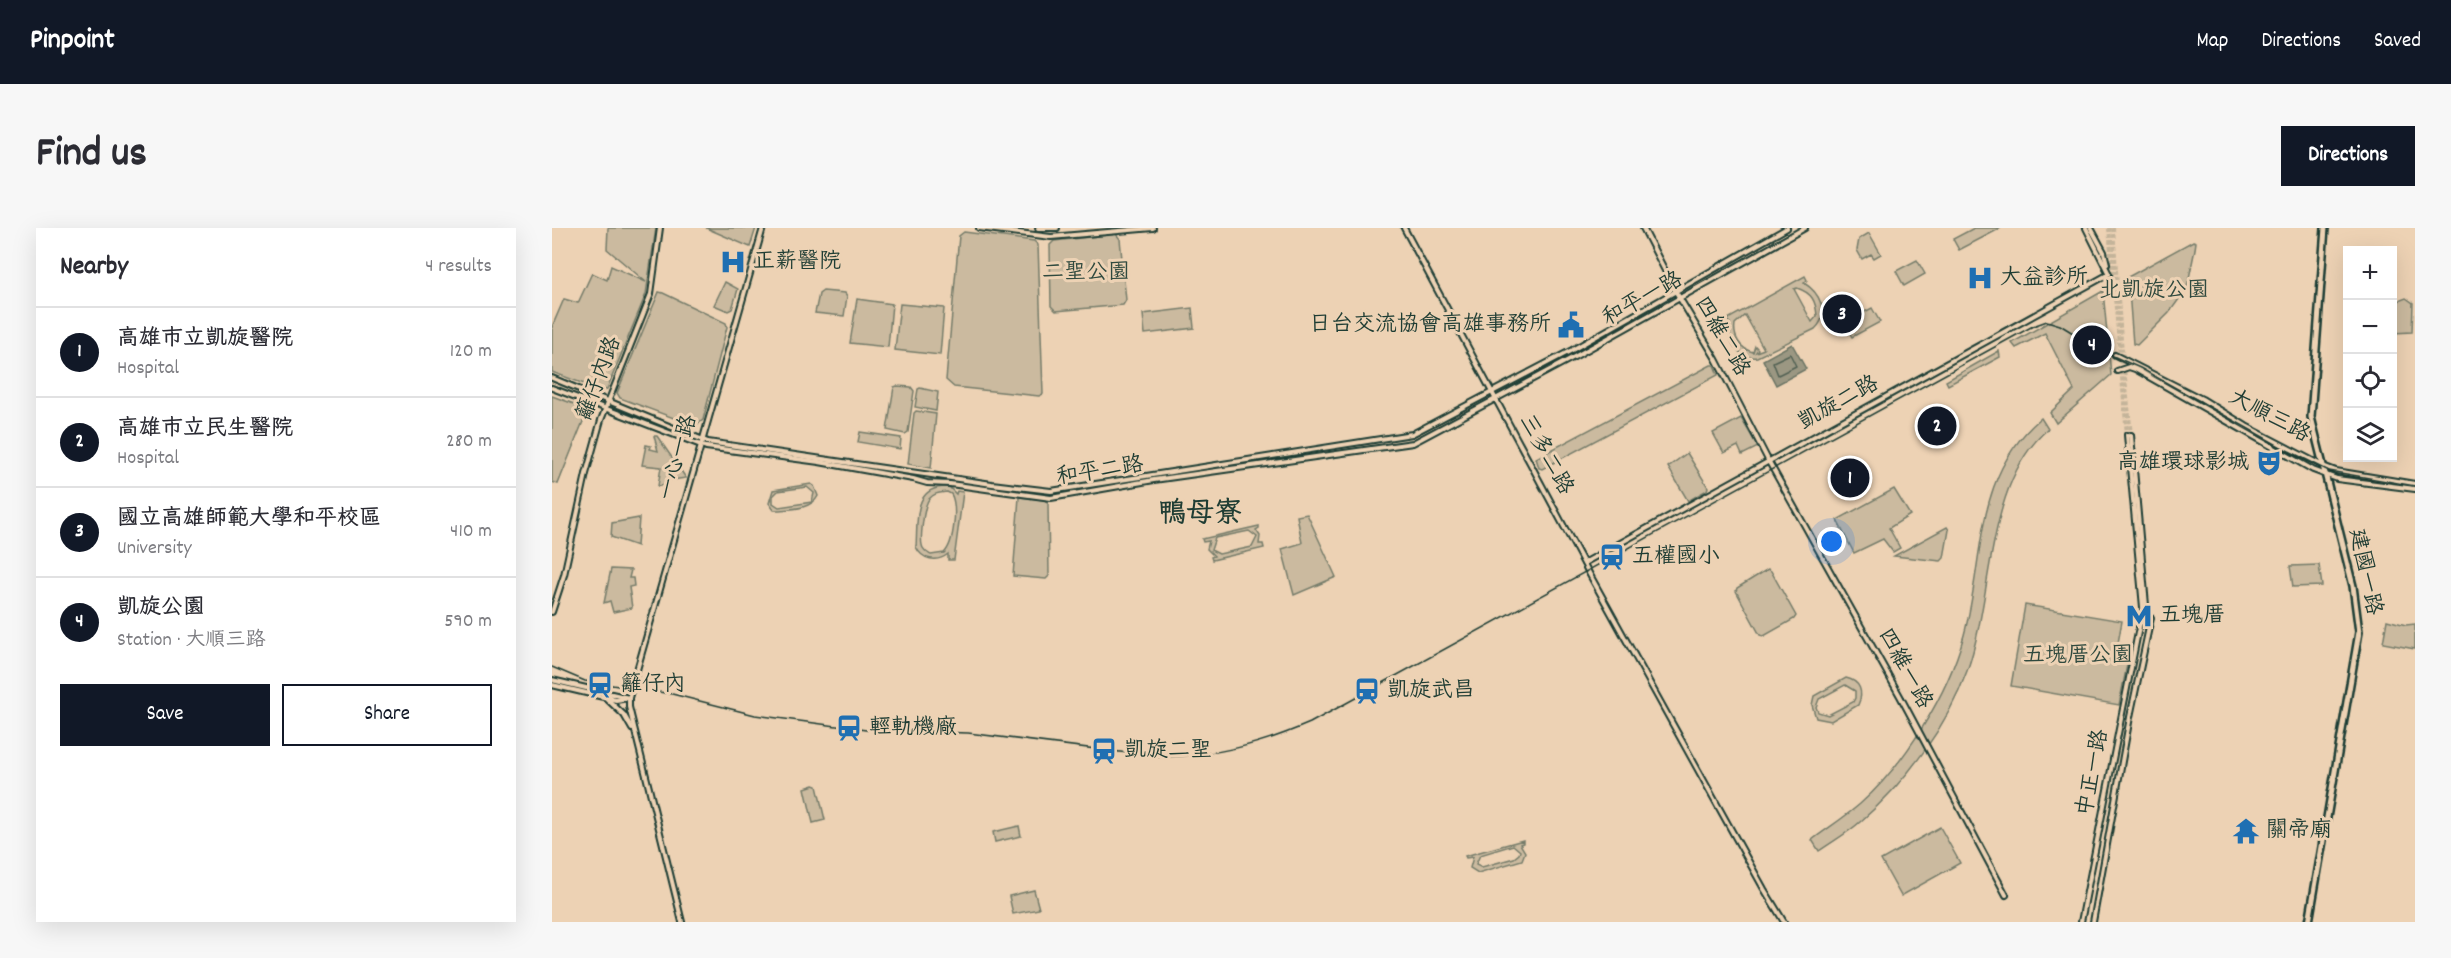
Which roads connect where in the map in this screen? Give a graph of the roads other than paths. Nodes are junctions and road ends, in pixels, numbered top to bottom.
1 (660, 228) edge
2 (763, 228) edge
3 (979, 228) edge
4 (1038, 228) edge
5 (1057, 228) edge
6 (1153, 228) edge
7 (1404, 228) edge
8 (1643, 228) edge
9 (1787, 228) edge
10 (1805, 228) edge
11 (2086, 228) edge
12 (2091, 228) edge
13 (2325, 228) edge
14 (2109, 274) junction
15 (1676, 292) junction
16 (1680, 298) junction
17 (2115, 355) dead end
18 (2117, 371) dead end
19 (552, 378) edge
20 (552, 388) edge
21 (1492, 393) junction
22 (1495, 400) junction
23 (608, 401) junction
24 (605, 409) junction
25 (702, 439) junction
26 (701, 445) junction
27 (1769, 462) junction
28 (2323, 466) junction
29 (2324, 474) junction
30 (992, 484) junction
31 (2415, 484) edge
32 (2415, 489) edge
33 (991, 490) junction
34 (1584, 563) junction
35 (552, 612) edge
36 (2141, 617) dead end
37 (2151, 618) dead end
38 (2139, 631) junction
39 (2148, 633) junction
40 (552, 680) edge
41 (552, 685) edge
42 (606, 698) junction
43 (628, 698) junction
44 (636, 736) junction
45 (2006, 895) dead end
46 (682, 922) edge
47 (1784, 922) edge
48 (2081, 922) edge
49 (2092, 922) edge
50 (2309, 922) edge

1 - 23 street, 籬仔內路
2 - 25 street, 一心一路
3 - 6 street
4 - 5 street
7 - 21 street, 三多二路
8 - 15 street, 四維二路
9 - 15 street, 和平一路
10 - 16 street, 和平一路
11 - 14 street
12 - 14 street
13 - 28 main road, 建國一路
14 - 27 street, 凱旋二路
15 - 16 street, 四維二路
15 - 21 street, 和平一路
16 - 22 street, 和平一路
16 - 27 street, 四維二路
17 - 28 street, 大順三路
18 - 29 street, 大順三路
19 - 23 street, 和平二路
20 - 24 street, 和平二路
21 - 22 street, 三多二路
21 - 30 street, 和平二路
22 - 33 street, 和平二路
22 - 34 street, 三多二路
23 - 24 street, 籬仔內路
23 - 25 street, 和平二路
24 - 26 street, 和平二路
24 - 35 street, 籬仔內路
25 - 26 street, 一心一路
25 - 30 street, 和平二路
26 - 33 street, 和平二路
26 - 43 street, 一心一路
27 - 34 street, 凱旋二路
27 - 45 street, 四維一路
28 - 29 main road, 建國一路
28 - 31 street, 大順三路
29 - 32 street, 大順三路
29 - 50 main road, 建國一路
30 - 33 street
34 - 47 street, 三多二路
36 - 38 street, 中正一路
37 - 39 street, 中正一路
38 - 39 street, 中正一路
38 - 48 street, 中正一路
39 - 49 street, 中正一路
40 - 43 street
41 - 42 street
42 - 43 street
42 - 44 street
43 - 44 street
44 - 46 street

